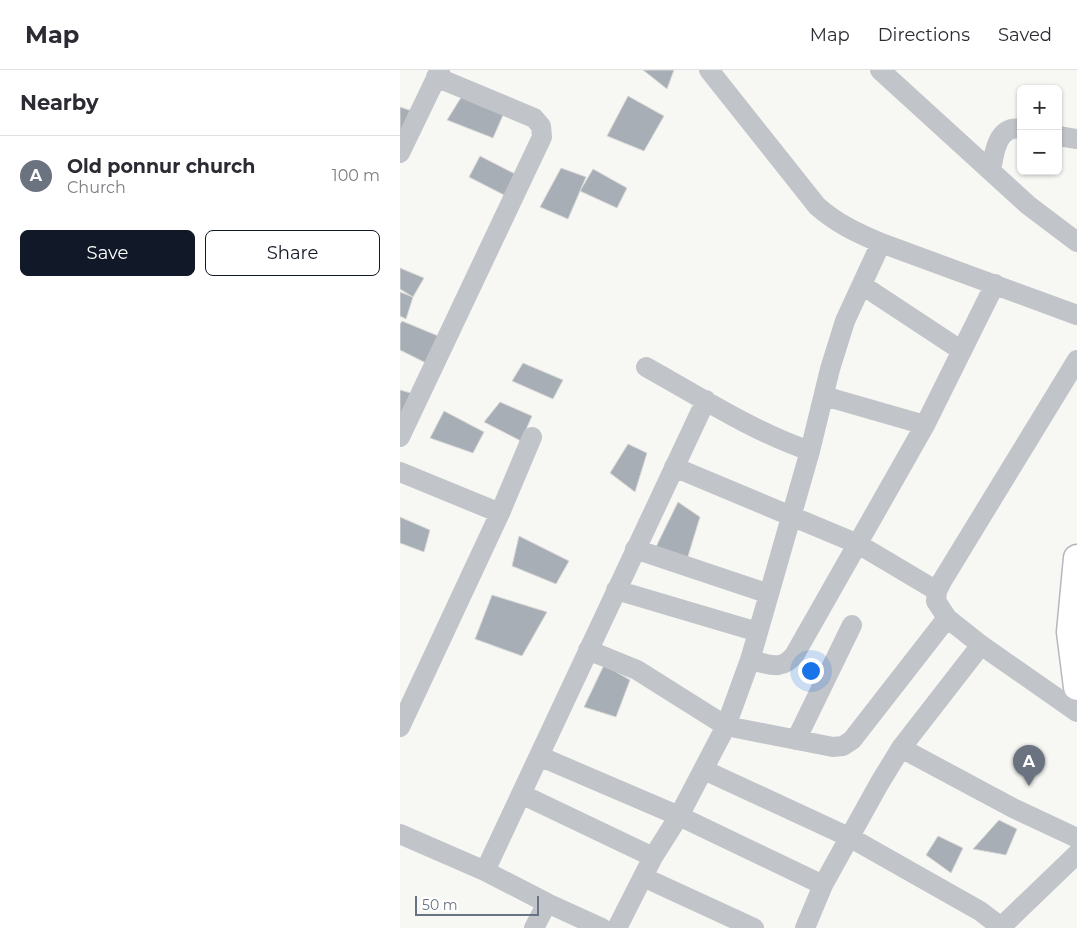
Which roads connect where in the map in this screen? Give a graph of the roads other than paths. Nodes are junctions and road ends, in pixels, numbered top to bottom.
1 (709, 70) edge
2 (880, 70) edge
3 (438, 73) edge
4 (1017, 128) edge
5 (1062, 137) edge
6 (1077, 139) edge
7 (400, 153) edge
8 (990, 171) junction
9 (1077, 242) edge
10 (881, 243) junction
11 (995, 284) junction
12 (862, 285) junction
13 (1077, 315) edge
14 (962, 351) junction
15 (1077, 360) edge
16 (646, 367) dead end
17 (824, 396) junction
18 (706, 400) junction
19 (925, 425) junction
20 (400, 437) edge
21 (532, 437) dead end
22 (810, 450) junction
23 (674, 467) junction
24 (400, 472) edge
25 (500, 513) junction
26 (792, 516) junction
27 (858, 544) junction
28 (635, 549) junction
29 (1077, 558) edge
30 (616, 590) junction
31 (937, 591) junction
32 (769, 594) junction
33 (947, 618) junction
34 (852, 625) dead end
35 (758, 632) junction
36 (981, 645) junction
37 (588, 650) junction
38 (750, 660) junction
39 (1077, 687) edge
40 (1077, 712) edge
41 (726, 726) junction
42 (400, 727) edge
43 (796, 740) junction
44 (901, 748) junction
45 (539, 756) junction
46 (704, 770) junction
47 (521, 794) junction
48 (679, 816) junction
49 (400, 834) edge
50 (851, 838) junction
51 (1077, 838) edge
52 (1077, 854) edge
53 (653, 857) junction
54 (485, 871) junction
55 (644, 877) junction
56 (824, 885) junction
57 (547, 903) junction
58 (534, 928) edge
59 (602, 928) edge
60 (618, 928) edge
61 (754, 928) edge
62 (805, 928) edge
63 (1000, 928) edge

1 - 10 street
2 - 8 street
3 - 7 street
3 - 20 street
4 - 8 street
5 - 6 street
8 - 9 street
10 - 11 street
10 - 12 street
11 - 13 street
11 - 14 street
12 - 14 street
12 - 17 street
14 - 19 street
15 - 31 street
16 - 18 street
17 - 19 street
17 - 22 street
18 - 22 street
18 - 23 street
19 - 27 street
21 - 25 street
22 - 26 street
23 - 26 street
23 - 28 street
24 - 25 street
25 - 42 street
26 - 27 street
26 - 32 street
27 - 31 street
27 - 38 street
28 - 30 street
28 - 32 street
29 - 39 main road
30 - 35 street
30 - 37 street
31 - 33 street
32 - 35 street
33 - 36 street
33 - 43 street
34 - 43 street
35 - 38 street
36 - 40 street
36 - 44 street
37 - 41 street
37 - 45 street
38 - 41 street
41 - 43 street
41 - 46 street
44 - 50 street
44 - 51 street
45 - 47 street
45 - 48 street
46 - 48 street
46 - 50 street
47 - 53 street
47 - 54 street
48 - 53 street
48 - 56 street
49 - 54 street
50 - 56 street
50 - 63 street
52 - 63 street
53 - 55 street
54 - 57 street
55 - 60 street
55 - 61 street
56 - 62 street
57 - 58 street
57 - 59 street

